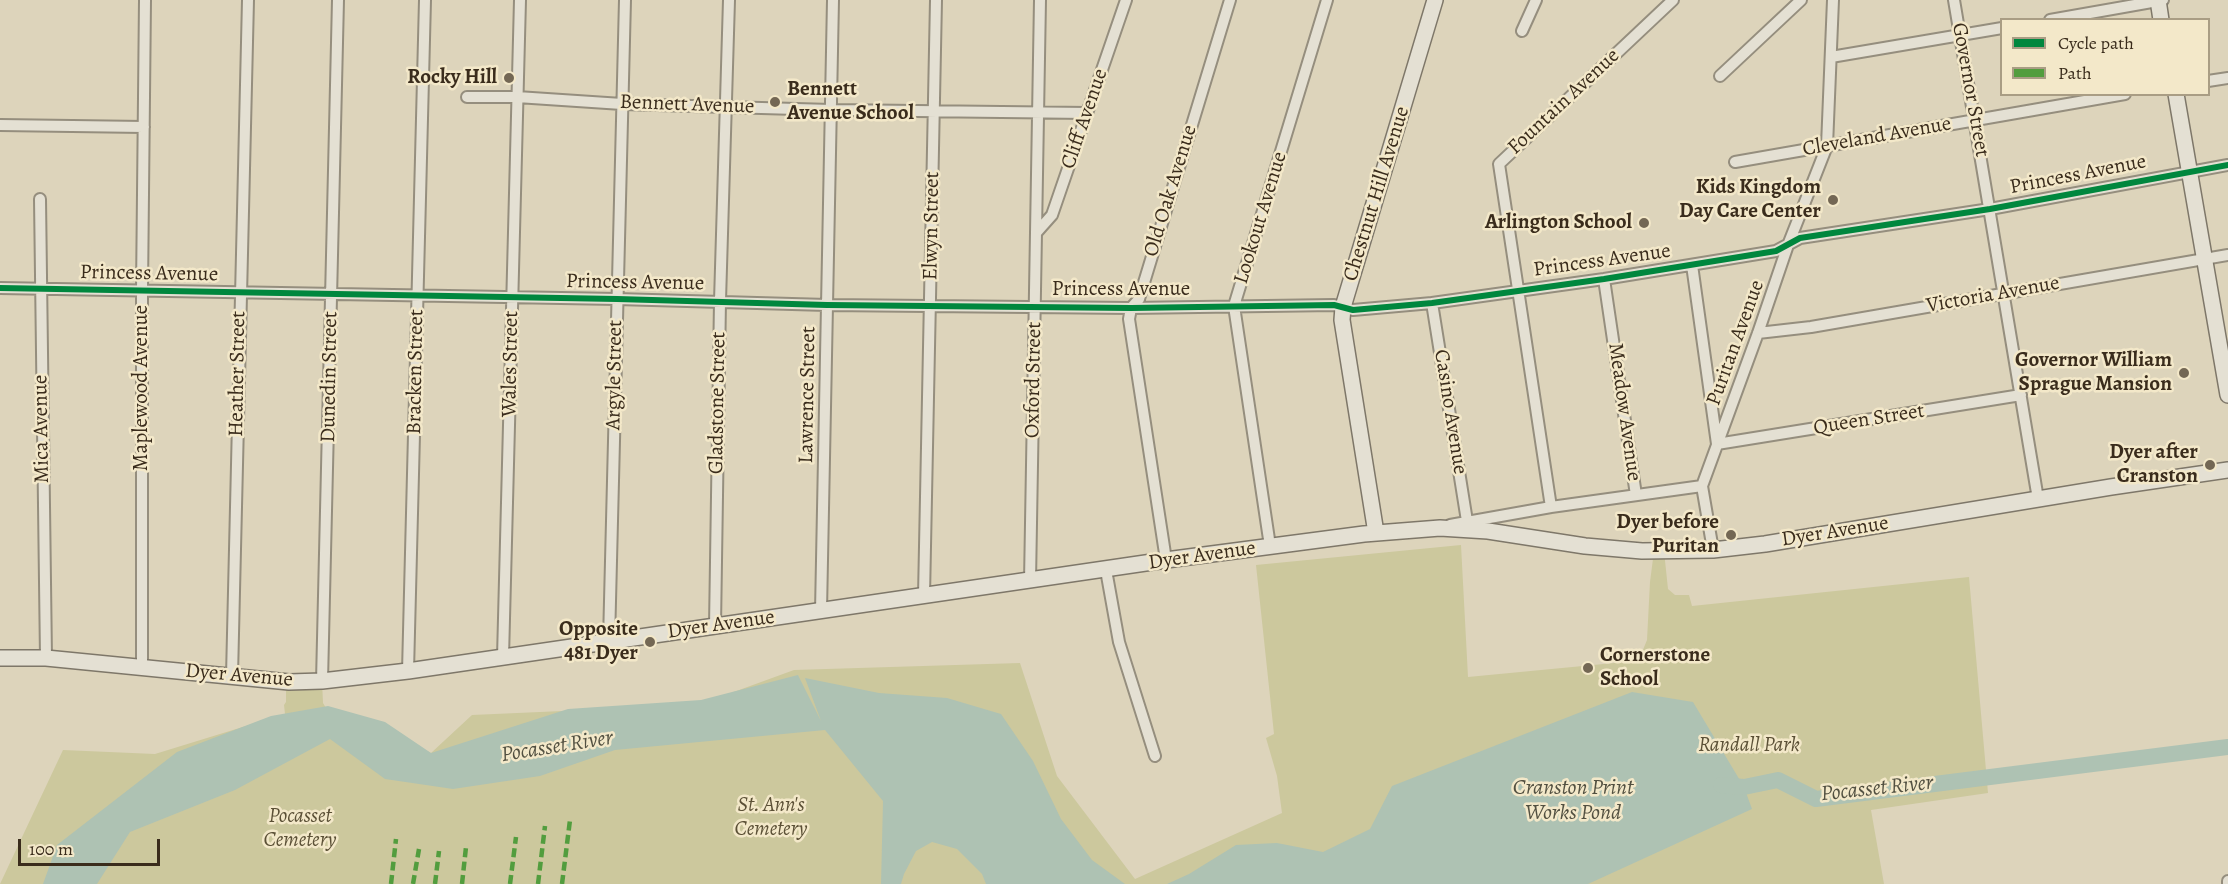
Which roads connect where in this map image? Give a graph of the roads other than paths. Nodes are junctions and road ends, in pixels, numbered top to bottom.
1 (145, 0) edge
2 (248, 0) edge
3 (338, 0) edge
4 (425, 0) edge
5 (520, 0) edge
6 (625, 0) edge
7 (729, 0) edge
8 (833, 0) edge
9 (936, 0) edge
10 (1040, 0) edge
11 (1126, 0) edge
12 (1230, 0) edge
13 (1327, 0) edge
14 (1435, 0) edge
15 (1536, 0) edge
16 (1673, 0) edge
17 (1801, 0) edge
18 (1833, 0) edge
19 (1954, 0) edge
20 (2160, 0) edge
21 (2061, 18) edge
22 (2161, 18) edge
23 (2000, 28) edge
24 (1522, 31) dead end
25 (1960, 35) junction
26 (1831, 57) junction
27 (1720, 76) dead end
28 (2228, 78) edge
29 (2210, 81) edge
30 (2113, 96) edge
31 (2176, 96) edge
32 (467, 97) dead end
33 (518, 97) junction
34 (622, 104) junction
35 (727, 106) junction
36 (831, 110) junction
37 (934, 111) junction
38 (1040, 113) junction
39 (1087, 113) junction
40 (1975, 119) junction
41 (0, 125) edge
42 (144, 127) junction
43 (1827, 146) junction
44 (1735, 162) dead end
45 (2228, 165) edge
46 (2189, 171) junction
47 (40, 199) dead end
48 (1990, 209) junction
49 (1036, 233) junction
50 (1788, 244) junction
51 (2228, 255) edge
52 (2204, 259) junction
53 (1692, 265) junction
54 (1604, 279) junction
55 (0, 288) edge
56 (40, 289) junction
57 (142, 290) junction
58 (1517, 291) junction
59 (240, 292) junction
60 (332, 293) junction
61 (2004, 293) junction
62 (417, 295) junction
63 (512, 297) junction
64 (617, 298) junction
65 (720, 301) junction
66 (1432, 303) junction
67 (827, 305) junction
68 (930, 305) junction
69 (1234, 306) junction
70 (1036, 307) junction
71 (1343, 307) junction
72 (1131, 308) junction
73 (1758, 333) junction
74 (2224, 353) edge
75 (2228, 395) edge
76 (2021, 396) junction
77 (1717, 444) junction
78 (2228, 470) edge
79 (1702, 486) junction
80 (1636, 495) junction
81 (2038, 499) junction
82 (1551, 507) junction
83 (1467, 521) junction
84 (1440, 528) junction
85 (1376, 533) junction
86 (1270, 546) junction
87 (1713, 550) junction
88 (1166, 560) junction
89 (1106, 570) junction
90 (1030, 580) junction
91 (924, 596) junction
92 (821, 611) junction
93 (715, 626) junction
94 (609, 641) junction
95 (503, 657) junction
96 (0, 658) edge
97 (45, 658) junction
98 (142, 668) junction
99 (408, 671) junction
100 (232, 676) junction
101 (322, 681) junction
102 (1155, 756) dead end

1 - 42 street, Maplewood Avenue
2 - 59 street, Heather Street
3 - 60 street, Dunedin Street
4 - 62 street, Bracken Street
5 - 33 street, Wales Street
6 - 34 street, Argyle Street
7 - 35 street, Gladstone Street
8 - 36 street, Lawrence Street
9 - 37 street, Elwyn Street
10 - 38 street, Oxford Street
11 - 39 street, Cliff Avenue
12 - 72 street, Old Oak Avenue
13 - 69 street, Lookout Avenue
14 - 71 main road, Chestnut Hill Avenue
15 - 24 street
16 - 58 street, Fountain Avenue
17 - 27 street
18 - 26 street, Puritan Avenue
19 - 25 street, Governor Street
20 - 21 street
20 - 22 main road
23 - 25 street
25 - 26 street
25 - 40 street, Governor Street
26 - 43 street, Puritan Avenue
28 - 29 street
30 - 40 street, Cleveland Avenue
31 - 46 main road
32 - 33 street, Bennett Avenue
33 - 34 street, Bennett Avenue
33 - 63 street, Wales Street
34 - 35 street, Bennett Avenue
34 - 64 street, Argyle Street
35 - 36 street, Bennett Avenue
35 - 65 street, Gladstone Street
36 - 37 street, Bennett Avenue
36 - 67 street, Lawrence Street
37 - 38 street, Bennett Avenue
37 - 68 street, Elwyn Street
38 - 39 street, Bennett Avenue
38 - 49 street, Oxford Street
39 - 49 street, Cliff Avenue
40 - 43 street, Cleveland Avenue
40 - 48 street, Governor Street
41 - 42 street
42 - 57 street, Maplewood Avenue
43 - 44 street, Cleveland Avenue
43 - 50 street, Puritan Avenue
45 - 46 street, Princess Avenue
46 - 48 street, Princess Avenue
46 - 52 main road
47 - 56 street, Mica Avenue
48 - 50 street, Princess Avenue
48 - 61 street, Governor Street
49 - 70 street, Oxford Street
50 - 53 street, Princess Avenue
50 - 73 street, Puritan Avenue
51 - 52 street, Victoria Avenue
52 - 61 street, Victoria Avenue
52 - 74 main road
53 - 54 street, Princess Avenue
53 - 77 street
54 - 58 street, Princess Avenue
54 - 80 street, Meadow Avenue
55 - 56 street, Princess Avenue
56 - 57 street, Princess Avenue
56 - 97 street, Mica Avenue
57 - 59 street, Princess Avenue
57 - 98 street, Maplewood Avenue
58 - 66 street, Princess Avenue
58 - 82 street, Fountain Avenue
59 - 60 street, Princess Avenue
59 - 100 street, Heather Street
60 - 62 street, Princess Avenue
60 - 101 street, Dunedin Street
61 - 73 street, Victoria Avenue
61 - 76 street, Governor Street
62 - 63 street, Princess Avenue
62 - 99 street, Bracken Street
63 - 64 street, Princess Avenue
63 - 95 street, Wales Street
64 - 65 street, Princess Avenue
64 - 94 street, Argyle Street
65 - 67 street, Princess Avenue
65 - 93 street, Gladstone Street
66 - 71 street, Princess Avenue
66 - 83 street, Casino Avenue
67 - 68 street, Princess Avenue
67 - 92 street, Lawrence Street
68 - 70 street, Princess Avenue
68 - 91 street, Elwyn Street
69 - 71 street, Princess Avenue
69 - 72 street, Princess Avenue
69 - 86 street, Lookout Avenue
70 - 72 street, Princess Avenue
70 - 90 street, Oxford Street
71 - 85 main road, Chestnut Hill Avenue
72 - 88 street, Old Oak Avenue
73 - 77 street, Puritan Avenue
74 - 75 main road
76 - 77 street, Queen Street
76 - 81 street, Governor Street
77 - 79 street, Puritan Avenue
78 - 81 main road, Dyer Avenue
79 - 80 street
79 - 87 street
80 - 82 street, Meadow Avenue
81 - 87 main road, Dyer Avenue
82 - 83 street, Dyer Avenue
83 - 84 street, Dyer Avenue
84 - 85 main road, Dyer Avenue
84 - 87 main road, Dyer Avenue
85 - 86 main road, Dyer Avenue
86 - 88 main road, Dyer Avenue
88 - 89 main road, Dyer Avenue
89 - 90 main road, Dyer Avenue
89 - 102 street
90 - 91 main road, Dyer Avenue
91 - 92 main road, Dyer Avenue
92 - 93 main road, Dyer Avenue
93 - 94 main road, Dyer Avenue
94 - 95 main road, Dyer Avenue
95 - 99 main road, Dyer Avenue
96 - 97 main road, Dyer Avenue
97 - 98 main road, Dyer Avenue
98 - 100 main road, Dyer Avenue
99 - 101 main road, Dyer Avenue
100 - 101 main road, Dyer Avenue

